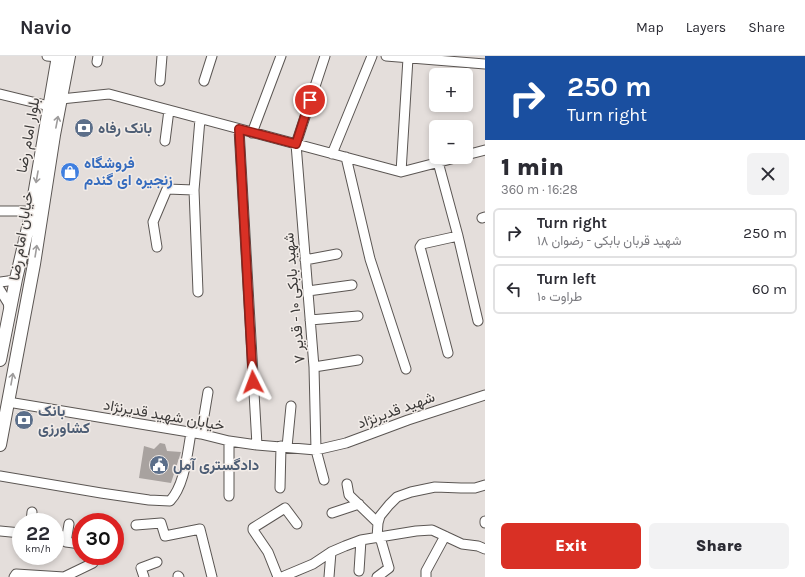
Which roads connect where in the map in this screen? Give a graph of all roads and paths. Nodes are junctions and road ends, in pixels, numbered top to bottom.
1 (58, 56) edge
2 (162, 56) edge
3 (212, 56) edge
4 (282, 56) edge
5 (325, 56) edge
6 (372, 56) edge
7 (386, 56) edge
8 (408, 58) junction
9 (449, 58) edge
10 (485, 64) edge
11 (160, 80) dead end
12 (204, 82) dead end
13 (0, 94) edge
14 (61, 100) junction
15 (49, 106) junction
16 (169, 110) junction
17 (200, 118) junction
18 (239, 129) junction
19 (252, 132) junction
20 (165, 141) dead end
21 (296, 144) junction
22 (485, 150) edge
23 (473, 153) edge
24 (332, 154) junction
25 (346, 157) junction
26 (431, 164) edge
27 (439, 164) edge
28 (401, 172) junction
29 (194, 190) junction
30 (0, 211) edge
31 (31, 211) junction
32 (458, 236) junction
33 (157, 247) dead end
34 (337, 254) dead end
35 (305, 260) junction
36 (32, 272) junction
37 (17, 274) junction
38 (0, 282) edge
39 (352, 285) dead end
40 (0, 290) edge
41 (308, 291) junction
42 (198, 292) dead end
43 (10, 312) junction
44 (358, 316) dead end
45 (310, 320) junction
46 (478, 321) dead end
47 (4, 340) junction
48 (18, 344) junction
49 (448, 353) dead end
50 (0, 360) edge
51 (358, 360) dead end
52 (314, 367) junction
53 (406, 369) dead end
54 (208, 392) dead end
55 (485, 395) edge
56 (8, 402) junction
57 (291, 406) dead end
58 (191, 433) junction
59 (201, 434) junction
60 (229, 441) junction
61 (0, 444) edge
62 (257, 445) junction
63 (284, 446) junction
64 (316, 450) junction
65 (0, 476) edge
66 (324, 480) dead end
67 (347, 484) dead end
68 (485, 485) edge
69 (280, 488) dead end
70 (229, 496) dead end
71 (359, 504) junction
72 (332, 513) dead end
73 (69, 524) dead end
74 (297, 524) dead end
75 (378, 524) junction
76 (136, 525) dead end
77 (0, 531) edge
78 (12, 532) edge
79 (445, 536) junction
80 (378, 537) junction
81 (64, 540) edge
82 (362, 540) junction
83 (66, 542) junction
84 (72, 543) edge
85 (485, 549) edge
86 (331, 552) junction
87 (157, 562) dead end
88 (89, 565) edge
89 (359, 571) dead end
90 (14, 577) edge
91 (144, 577) edge
92 (212, 577) edge
93 (278, 577) edge
94 (282, 577) edge
95 (329, 577) edge
96 (377, 577) edge
97 (426, 577) edge

1 - 14 main road, خیابان امام رضا
1 - 15 main road, بلوار امام رضا
2 - 11 street
3 - 12 street
4 - 19 street
5 - 21 street
6 - 24 street
7 - 8 street
8 - 9 street
8 - 28 street
9 - 10 street
13 - 15 street
14 - 16 street
36 -> 14 main road, خیابان امام رضا
15 -> 31 main road, بلوار امام رضا
16 - 17 street
16 - 20 street
17 - 18 street
17 - 29 street
18 - 19 street
18 - 62 street
19 - 21 street
21 - 24 street
21 - 35 street, شهید بابکی ۱۰ - قدیر ۷
22 - 23 street
24 - 25 street
25 - 28 street
25 - 53 street
26 - 28 street
27 - 32 street
29 - 33 street
29 - 42 street
30 - 31 street
31 - 37 main road, بلوار امام رضا
32 - 46 street
32 - 49 street
34 - 35 street
35 - 41 street, شهید بابکی ۱۰ - قدیر ۷
36 - 37 main road
36 - 48 main road, خیابان امام رضا
37 - 38 street
37 - 43 main road, بلوار امام رضا
39 - 41 street
40 - 43 street
41 - 45 street, شهید بابکی ۱۰ - قدیر ۷
43 - 47 main road, بلوار امام رضا
44 - 45 street
45 - 52 street, شهید بابکی ۱۰ - قدیر ۷
47 - 48 main road
47 - 50 main road, بلوار امام رضا
56 -> 48 main road, خیابان امام رضا
51 - 52 street
52 - 64 street, شهید بابکی ۱۰ - قدیر ۷
54 - 59 street
55 - 64 street, شهید قدیرنژاد
56 - 58 street, خيابان شهيد قديرنژاد
56 - 61 main road, خیابان امام رضا
57 - 63 street
58 - 59 street, خيابان شهيد قديرنژاد
58 - 65 street
59 - 60 street, خيابان شهيد قديرنژاد
60 - 62 street, خيابان شهيد قديرنژاد
60 - 70 street
62 - 63 street, خيابان شهيد قديرنژاد
63 - 64 street, خيابان شهيد قديرنژاد
63 - 69 street
64 - 66 street, شهید بابکی ۱۰ - قدیر ۷
67 - 71 street
68 - 75 street
71 - 72 street
71 - 75 street
73 - 83 street
74 - 93 street
75 - 80 street
76 - 92 street
77 - 78 street
79 - 80 street
79 - 85 street
79 - 97 street
80 - 82 street
80 - 96 street
81 - 83 street
82 - 86 street
82 - 89 street
83 - 84 street
86 - 94 street
86 - 95 street
87 - 91 street
88 - 90 street

